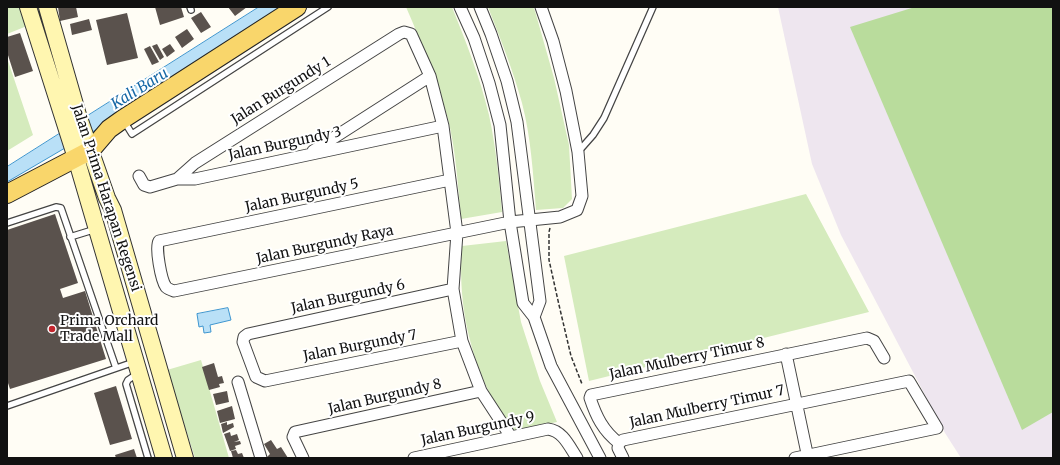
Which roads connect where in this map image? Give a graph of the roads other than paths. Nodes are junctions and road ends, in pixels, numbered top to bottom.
1 (28, 7) edge
2 (47, 7) edge
3 (297, 7) edge
4 (328, 7) edge
5 (460, 7) edge
6 (480, 7) edge
7 (541, 7) edge
8 (653, 7) edge
9 (430, 76) junction
10 (123, 119) junction
11 (443, 126) junction
12 (81, 148) junction
13 (578, 152) junction
14 (306, 155) junction
15 (139, 176) dead end
16 (177, 179) junction
17 (450, 180) junction
18 (7, 194) edge
19 (89, 204) junction
20 (110, 204) junction
21 (529, 219) junction
22 (7, 222) edge
23 (510, 222) junction
24 (95, 224) junction
25 (457, 234) junction
26 (70, 237) junction
27 (453, 289) junction
28 (137, 290) junction
29 (174, 291) joint
30 (116, 295) junction
31 (534, 317) junction
32 (462, 341) junction
33 (786, 354) junction
34 (884, 358) dead end
35 (138, 367) junction
36 (116, 368) junction
37 (265, 381) joint
38 (238, 382) dead end
39 (481, 391) junction
40 (166, 393) junction
41 (146, 398) junction
42 (797, 404) junction
43 (7, 406) edge
44 (511, 437) junction
45 (621, 441) junction
46 (261, 455) edge
47 (808, 457) edge
48 (148, 458) edge
49 (164, 458) edge
50 (186, 458) edge
51 (303, 458) edge
52 (414, 458) edge
53 (576, 458) edge
54 (600, 458) edge
55 (624, 458) edge
56 (795, 458) edge

1 - 12 street, Jalan Prima Harapan Regensi
2 - 12 street, Jalan Prima Harapan Regensi
3 - 10 main road
4 - 10 lane
5 - 23 street
6 - 21 street
7 - 13 street
8 - 13 lane
9 - 11 street
9 - 14 street
9 - 16 street, Jalan Burgundy 1
10 - 12 main road
11 - 14 street, Jalan Burgundy 3
11 - 17 street
12 - 18 main road
12 - 19 street, Jalan Prima Harapan Regensi
12 - 20 street, Jalan Prima Harapan Regensi
13 - 21 street, Jalan Burgundy Raya
14 - 16 street, Jalan Burgundy 3
15 - 16 street, Jalan Burgundy 3
17 - 25 street
17 - 29 street, Jalan Burgundy 5
19 - 20 street
19 - 24 street, Jalan Prima Harapan Regensi
20 - 24 street
20 - 28 street, Jalan Prima Harapan Regensi
21 - 23 street, Jalan Burgundy Raya
21 - 31 street
22 - 26 lane
23 - 25 street, Jalan Burgundy Raya
23 - 31 street
24 - 26 lane
24 - 30 street, Jalan Prima Harapan Regensi
25 - 27 street
25 - 29 street, Jalan Burgundy Raya
26 - 36 lane
27 - 32 street
27 - 37 street, Jalan Burgundy 6
28 - 30 street
28 - 40 street, Jalan Prima Harapan Regensi
30 - 35 street, Jalan Prima Harapan Regensi
31 - 54 street
32 - 37 street, Jalan Burgundy 7
32 - 39 street
33 - 34 street, Jalan Mulberry Timur 8
33 - 42 street
33 - 45 street, Jalan Mulberry Timur 8
35 - 36 lane
35 - 41 street, Jalan Prima Harapan Regensi
35 - 48 lane
36 - 43 lane
38 - 46 street
39 - 44 street
39 - 51 street, Jalan Burgundy 8
40 - 41 street
40 - 50 street, Jalan Prima Harapan Regensi
41 - 49 street, Jalan Prima Harapan Regensi
42 - 45 street, Jalan Mulberry Timur 7
42 - 47 street
42 - 47 street, Jalan Mulberry Timur 7
44 - 52 street, Jalan Burgundy 9
44 - 53 street, Jalan Burgundy 9
45 - 55 street
47 - 56 street

